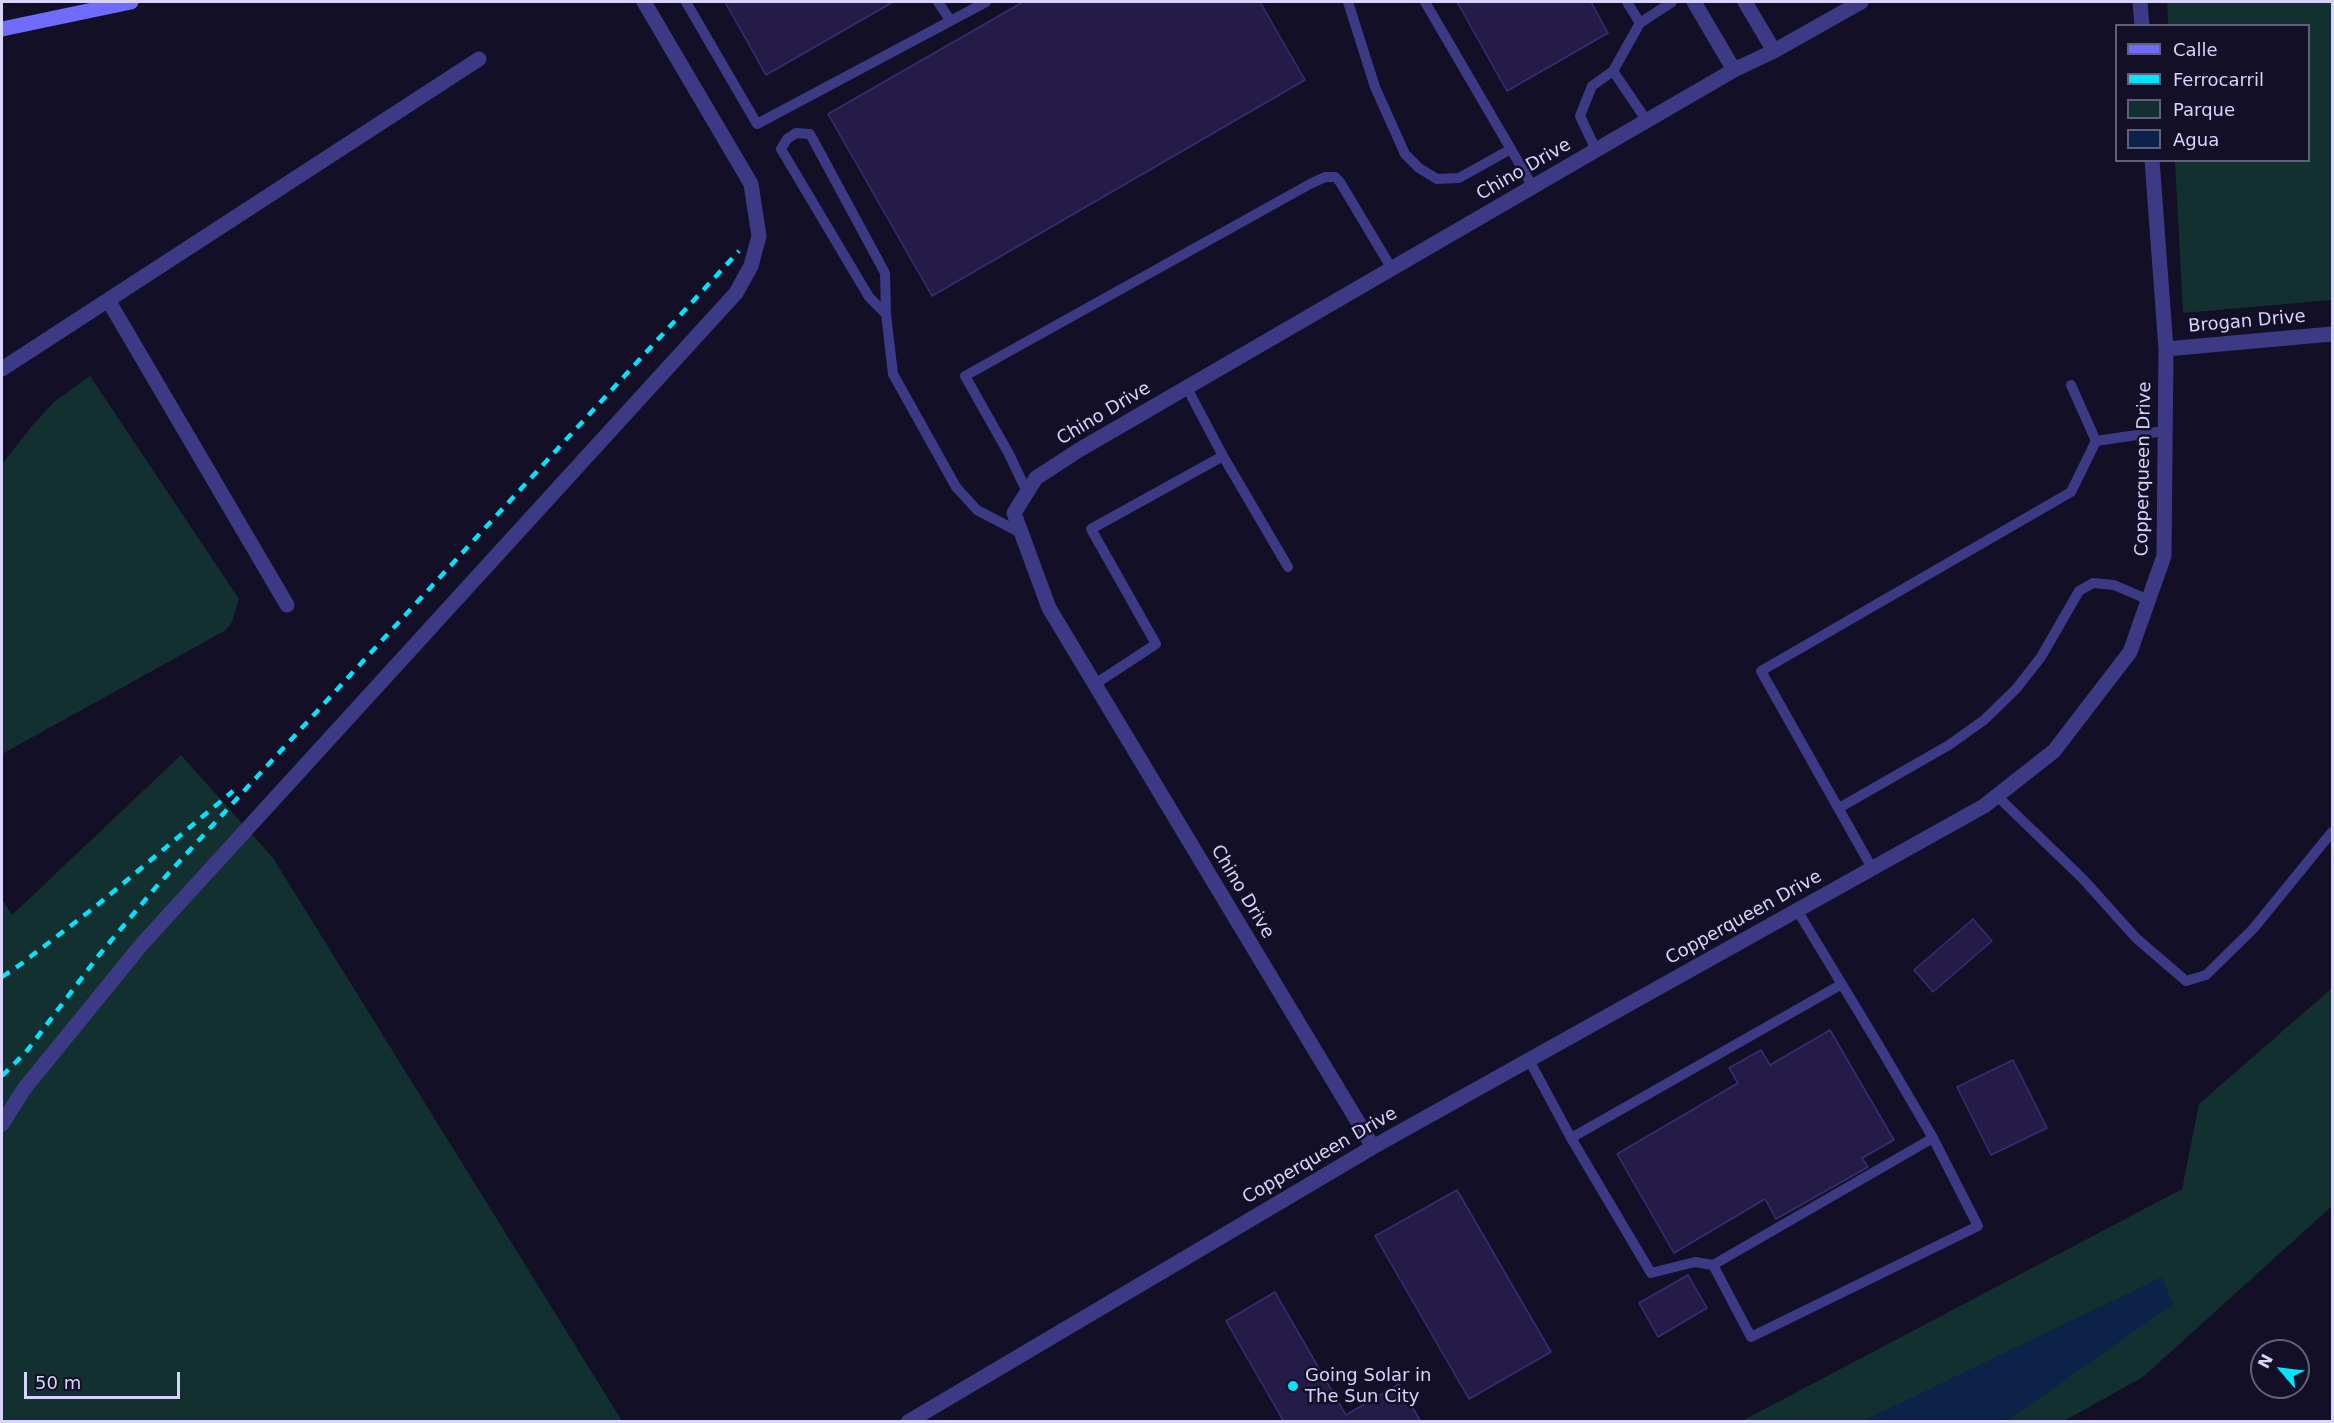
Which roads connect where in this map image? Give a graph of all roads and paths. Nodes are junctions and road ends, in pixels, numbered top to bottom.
1 (130, 2) edge
2 (644, 2) edge
3 (686, 2) edge
4 (938, 2) edge
5 (986, 2) edge
6 (1348, 2) edge
7 (1425, 2) edge
8 (1627, 2) edge
9 (1672, 2) edge
10 (1694, 2) edge
11 (1745, 2) edge
12 (1861, 2) edge
13 (2140, 2) edge
14 (950, 20) junction
15 (1640, 22) junction
16 (2142, 24) edge
17 (2, 28) edge
18 (1774, 51) junction
19 (479, 59) dead end
20 (1613, 70) junction
21 (1734, 70) junction
22 (1647, 121) junction
23 (1511, 149) junction
24 (1596, 150) junction
25 (2152, 162) edge
26 (1533, 187) junction
27 (1392, 269) junction
28 (108, 300) junction
29 (886, 314) junction
30 (2332, 334) edge
31 (2166, 349) junction
32 (2, 369) edge
33 (2071, 385) dead end
34 (1187, 388) junction
35 (2164, 431) junction
36 (2096, 441) junction
37 (1223, 456) junction
38 (1027, 492) junction
39 (1022, 532) junction
40 (1288, 567) dead end
41 (2149, 600) junction
42 (287, 605) dead end
43 (1095, 684) junction
44 (1997, 796) junction
45 (1839, 808) junction
46 (2332, 832) edge
47 (1872, 868) junction
48 (1797, 910) junction
49 (1842, 984) junction
50 (1529, 1060) junction
51 (2, 1124) edge
52 (1571, 1138) junction
53 (1933, 1138) junction
54 (1372, 1147) junction
55 (1713, 1265) junction
56 (908, 1422) edge

1 - 17 main road
2 - 51 street
3 - 14 lane
4 - 14 lane
5 - 14 lane
6 - 23 lane
7 - 23 lane
8 - 15 lane
9 - 15 lane
10 - 21 street
11 - 18 street
12 - 18 street, Chino Drive
13 - 16 street
15 - 20 lane
18 - 21 street, Chino Drive
19 - 28 street
20 - 22 lane
20 - 24 lane
21 - 22 street, Chino Drive
22 - 24 street, Chino Drive
23 - 26 lane
24 - 26 street, Chino Drive
25 - 31 street, Copperqueen Drive
26 - 27 street, Chino Drive
27 - 34 street, Chino Drive
27 - 38 lane
28 - 32 street
28 - 42 street
29 - 29 lane
29 - 39 lane
30 - 31 street, Brogan Drive
31 - 35 street, Copperqueen Drive
33 - 36 lane
34 - 37 lane
34 - 38 street, Chino Drive
35 - 36 lane
35 - 41 street, Copperqueen Drive
36 - 45 lane
37 - 40 lane
37 - 43 lane
38 - 39 street, Chino Drive
39 - 43 street, Chino Drive
41 - 44 street, Copperqueen Drive
41 - 45 lane
43 - 54 street, Chino Drive
44 - 46 lane
44 - 47 street, Copperqueen Drive
45 - 47 lane
47 - 48 street, Copperqueen Drive
48 - 49 lane
48 - 50 street, Copperqueen Drive
49 - 52 lane
49 - 53 lane
50 - 52 lane
50 - 54 street, Copperqueen Drive
52 - 55 lane
53 - 55 lane
53 - 55 lane
54 - 56 street, Copperqueen Drive

